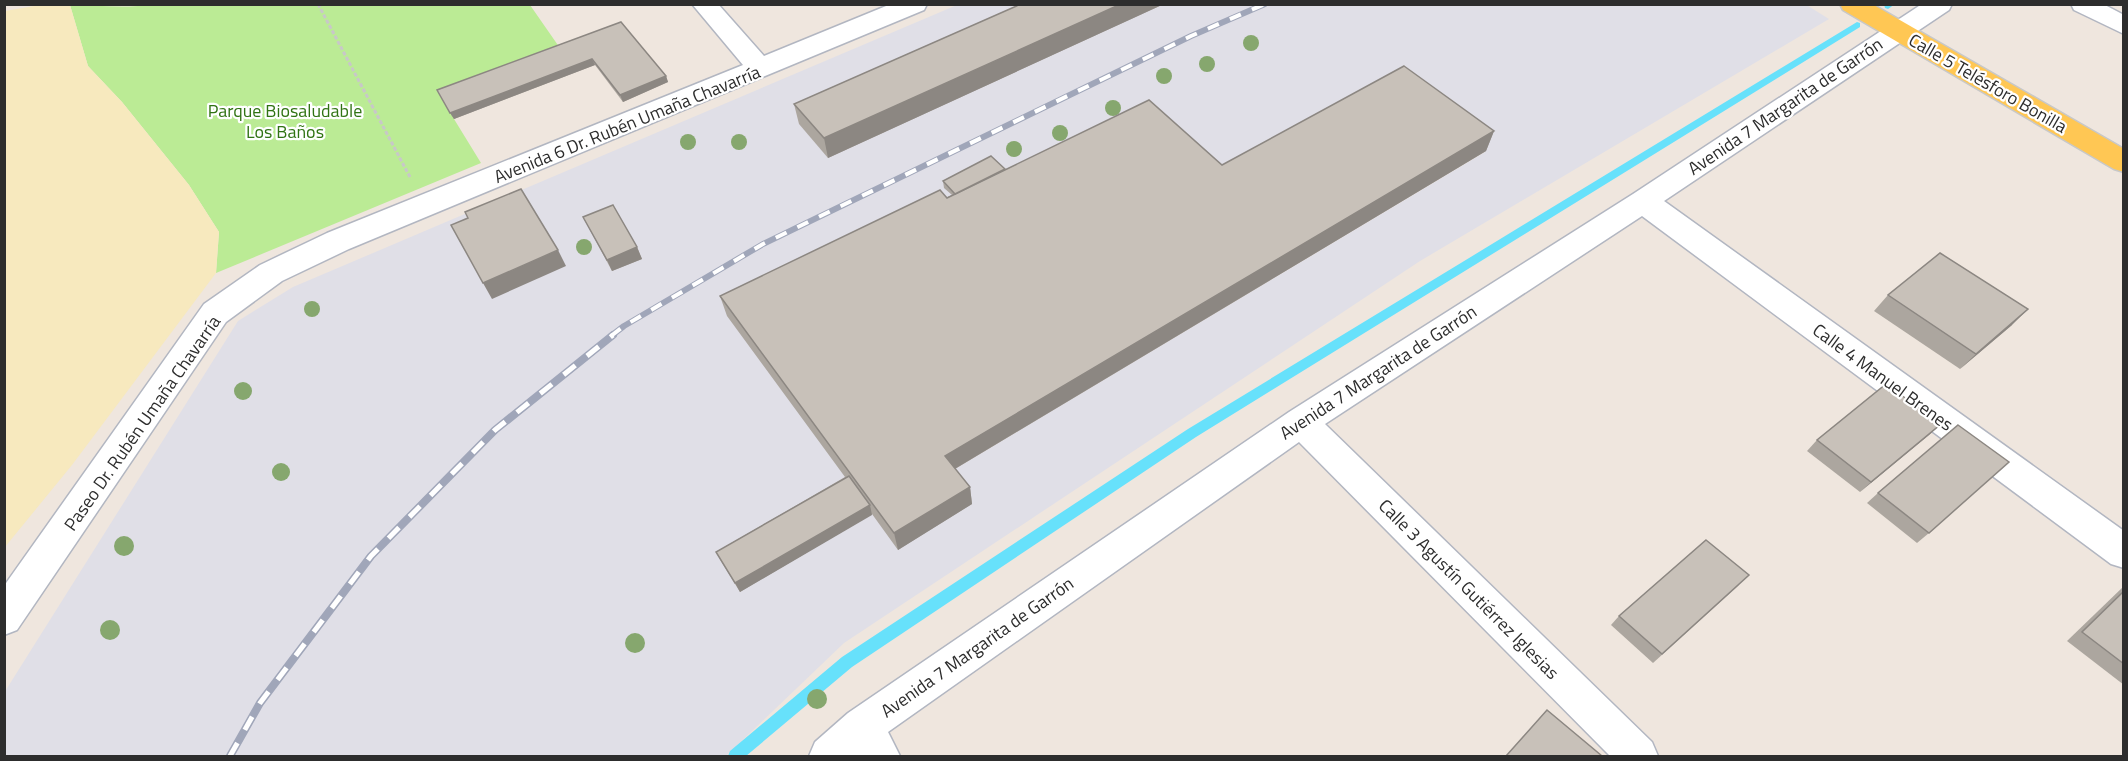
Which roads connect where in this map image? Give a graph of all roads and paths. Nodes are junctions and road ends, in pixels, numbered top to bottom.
1 (318, 4) edge
2 (704, 4) edge
3 (915, 4) edge
4 (1852, 4) edge
5 (1940, 4) edge
6 (2083, 4) edge
7 (2124, 26) edge
8 (1899, 31) junction
9 (761, 69) junction
10 (2124, 162) edge
11 (1643, 201) junction
12 (426, 206) junction
13 (338, 241) joint
14 (1301, 422) junction
15 (2124, 552) edge
16 (4, 618) edge
17 (871, 742) edge
18 (829, 756) edge
19 (1638, 756) edge

1 - 12 path
2 - 9 street
3 - 9 street, Avenida 6 Dr. Rubén Umaña Chavarría
4 - 8 main road, Calle 5 Telésforo Bonilla
5 - 8 street, Avenida 7 Margarita de Garrón
6 - 7 street
8 - 10 main road, Calle 5 Telésforo Bonilla
8 - 11 street, Avenida 7 Margarita de Garrón
9 - 12 street, Avenida 6 Dr. Rubén Umaña Chavarría
11 - 14 street, Avenida 7 Margarita de Garrón
11 - 15 street, Calle 4 Manuel Brenes
12 - 13 street, Avenida 6 Dr. Rubén Umaña Chavarría
13 - 16 street, Paseo Dr. Rubén Umaña Chavarría
14 - 17 street, Avenida 7 Margarita de Garrón
14 - 19 street, Calle 3 Agustín Gutiérrez Iglesias
17 - 18 street, Avenida 7 Margarita de Garrón

